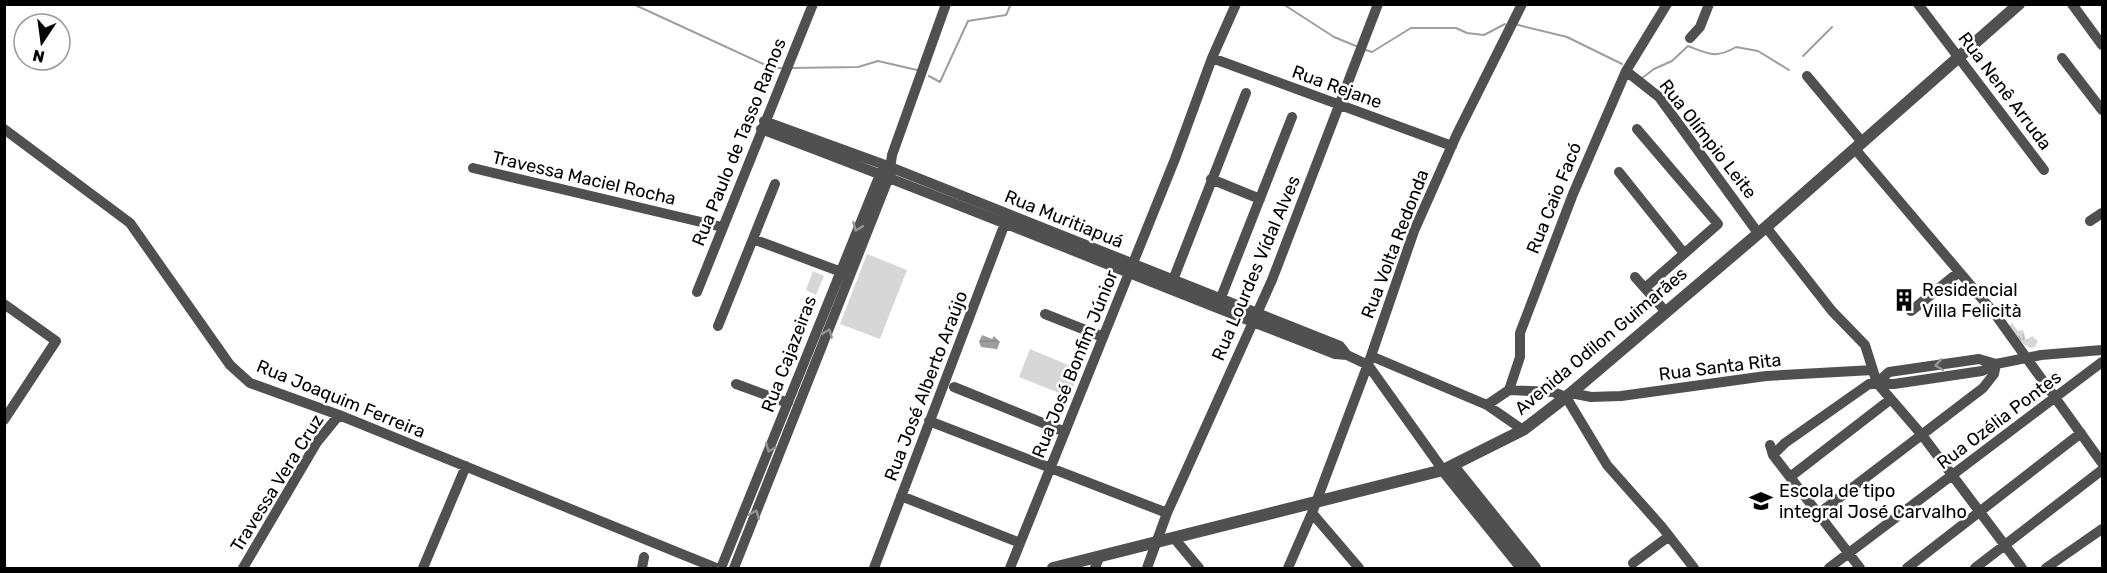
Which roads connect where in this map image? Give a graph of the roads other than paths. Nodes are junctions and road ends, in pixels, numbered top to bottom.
1 (813, 4) edge
2 (946, 4) edge
3 (1236, 4) edge
4 (1378, 4) edge
5 (1522, 4) edge
6 (1667, 4) edge
7 (1709, 4) edge
8 (1918, 4) edge
9 (2019, 4) edge
10 (2072, 4) edge
11 (1690, 38) dead end
12 (2103, 45) edge
13 (1212, 58) junction
14 (1959, 58) junction
15 (2062, 58) dead end
16 (1626, 71) junction
17 (1807, 76) dead end
18 (1246, 93) dead end
19 (1340, 106) junction
20 (2103, 110) edge
21 (1292, 117) dead end
22 (763, 125) junction
23 (4, 129) edge
24 (1637, 129) dead end
25 (1452, 146) junction
26 (1858, 146) junction
27 (473, 168) dead end
28 (886, 170) junction
29 (2044, 170) dead end
30 (1619, 172) dead end
31 (1211, 179) junction
32 (775, 184) dead end
33 (1260, 199) junction
34 (2103, 213) edge
35 (1007, 219) junction
36 (2090, 221) dead end
37 (723, 227) junction
38 (1762, 230) junction
39 (753, 239) junction
40 (1683, 252) junction
41 (1132, 269) junction
42 (839, 271) junction
43 (1959, 272) junction
44 (850, 275) junction
45 (1635, 277) dead end
46 (1173, 280) junction
47 (1645, 288) junction
48 (697, 292) dead end
49 (1220, 300) junction
50 (4, 304) edge
51 (1911, 311) dead end
52 (1666, 312) junction
53 (1045, 314) dead end
54 (1254, 318) junction
55 (718, 326) dead end
56 (1103, 337) junction
57 (2103, 350) edge
58 (2025, 357) junction
59 (1370, 361) junction
60 (2103, 362) edge
61 (1996, 364) junction
62 (1873, 370) junction
63 (1877, 383) junction
64 (736, 384) dead end
65 (954, 387) dead end
66 (1509, 390) junction
67 (1568, 395) junction
68 (2056, 397) junction
69 (1891, 399) junction
70 (788, 403) junction
71 (1487, 405) junction
72 (339, 415) junction
73 (4, 420) edge
74 (929, 421) junction
75 (1523, 430) junction
76 (1065, 432) junction
77 (2081, 434) junction
78 (1922, 435) junction
79 (2103, 463) edge
80 (466, 466) junction
81 (1448, 468) junction
82 (1049, 470) junction
83 (2103, 470) edge
84 (1953, 475) junction
85 (1790, 477) junction
86 (901, 496) junction
87 (1314, 508) junction
88 (1980, 512) junction
89 (1167, 513) junction
90 (1818, 514) junction
91 (2103, 529) edge
92 (1668, 537) junction
93 (1174, 538) junction
94 (1505, 539) junction
95 (1156, 542) junction
96 (1020, 543) junction
97 (2005, 546) junction
98 (1848, 553) junction
99 (644, 556) dead end
100 (1097, 563) edge
101 (1634, 563) dead end
102 (243, 568) edge
103 (423, 568) edge
104 (642, 568) edge
105 (716, 568) edge
106 (721, 568) edge
107 (734, 568) edge
108 (874, 568) edge
109 (1010, 568) edge
110 (1053, 568) edge
111 (1146, 568) edge
112 (1198, 568) edge
113 (1288, 568) edge
114 (1359, 568) edge
115 (1522, 568) edge
116 (1534, 568) edge
117 (1694, 568) edge
118 (1829, 568) edge
119 (1860, 568) edge
120 (1907, 568) edge
121 (1975, 568) edge
122 (2022, 568) edge
123 (2046, 568) edge

1 - 22 street, Rua Paulo de Tasso Ramos
2 - 28 street, Rua Cajazeiras
3 - 13 street, Rua José Bonfim Júnior
4 - 19 street, Rua Lourdes Vídal Alves
5 - 25 street, Rua Volta Redonda
6 - 16 street, Rua Caio Facó
7 - 11 street
8 - 14 street, Rua Nenê Arruda
9 - 14 street, Avenida Odilon Guimarães
10 - 12 street
13 - 19 street, Rua Rejane
13 - 41 street, Rua José Bonfim Júnior
14 - 26 street, Avenida Odilon Guimarães
14 - 29 street, Rua Nenê Arruda
15 - 20 street
16 - 38 street, Rua Olímpio Leite
16 - 66 street, Rua Caio Facó
17 - 26 street
18 - 31 street
19 - 25 street, Rua Rejane
19 - 54 street, Rua Lourdes Vídal Alves
21 - 33 street
22 - 28 street, Rua Muritiapuá
22 - 37 street, Rua Paulo de Tasso Ramos
23 - 72 street, Rua Joaquim Ferreira
24 - 40 street
25 - 59 street, Rua Volta Redonda
26 - 38 street, Avenida Odilon Guimarães
26 - 43 street
27 - 37 street, Travessa Maciel Rocha
28 - 35 street, Rua Muritiapuá
28 -> 42 street, Rua Cajazeiras
28 - 44 street, Rua Cajazeiras
30 - 40 street
31 - 33 street
31 - 46 street
32 - 39 street
33 - 49 street
34 - 36 street
35 - 41 street, Rua Muritiapuá
35 - 74 street, Rua José Alberto Araújo
37 - 48 street, Rua Paulo de Tasso Ramos
38 - 52 street, Avenida Odilon Guimarães
38 - 62 street, Rua Olímpio Leite
39 - 42 street
39 - 55 street
40 - 47 street
41 - 46 street, Rua Muritiapuá
41 - 54 street, Rua Muritiapuá
41 - 56 street, Rua José Bonfim Júnior
42 - 44 street
42 - 70 street, Rua Cajazeiras
43 - 51 street
43 - 58 street
107 -> 44 street, Rua Cajazeiras
45 - 47 street
46 - 49 street, Rua Muritiapuá
47 - 52 street
49 - 54 street, Rua Muritiapuá
50 - 73 street
52 - 67 street, Avenida Odilon Guimarães
53 - 56 street
54 - 59 street, Rua Muritiapuá
54 - 89 street, Rua Lourdes Vídal Alves
56 - 76 street, Rua José Bonfim Júnior
57 - 58 street
58 - 61 street
58 - 68 street
59 - 71 street, Rua Muritiapuá
59 - 81 street
59 - 87 street, Rua Volta Redonda
60 - 68 street, Rua Ozélia Pontes
61 - 63 street
61 - 78 street
62 - 63 street, Rua Olímpio Leite
62 - 67 street, Rua Santa Rita
63 - 69 street, Rua Olímpio Leite
63 - 85 street
64 - 70 street
65 - 76 street
66 - 67 street
66 - 71 street
67 - 75 street, Avenida Odilon Guimarães
67 - 92 street
68 - 77 street
68 - 84 street, Rua Ozélia Pontes
69 - 78 street, Rua Olímpio Leite
69 - 85 street
70 -> 106 street, Rua Cajazeiras
71 - 75 street, Rua Muritiapuá
72 - 80 street, Rua Joaquim Ferreira
72 - 102 street, Travessa Vera Cruz
74 - 82 street
74 - 86 street, Rua José Alberto Araújo
75 - 81 street, Avenida Odilon Guimarães
76 - 82 street, Rua José Bonfim Júnior
77 - 79 street
77 - 88 street
78 - 84 street, Rua Olímpio Leite
78 - 90 street
80 - 103 street
80 - 105 street, Rua Joaquim Ferreira
81 - 87 street, Avenida Odilon Guimarães
81 - 94 street
82 - 89 street
82 - 96 street, Rua José Bonfim Júnior
83 - 97 street
84 - 88 street, Rua Olímpio Leite
84 - 98 street, Rua Ozélia Pontes
85 - 90 street
86 - 96 street
86 - 108 street, Rua José Alberto Araújo
87 - 93 street, Avenida Odilon Guimarães
87 - 113 street, Rua Volta Redonda
87 - 114 street
88 - 97 street, Rua Olímpio Leite
88 - 120 street
89 - 95 street, Rua Lourdes Vídal Alves
90 - 98 street
91 - 123 street
92 - 101 street
92 - 117 street
93 - 95 street, Avenida Odilon Guimarães
93 - 112 street
94 - 115 street
94 - 116 street
95 - 100 street, Avenida Odilon Guimarães
95 - 111 street, Rua Lourdes Vídal Alves
96 - 109 street, Rua José Bonfim Júnior
97 - 121 street
97 - 122 street, Rua Olímpio Leite
98 - 118 street, Rua Ozélia Pontes
98 - 119 street
99 - 104 street
100 - 110 street, Avenida Odilon Guimarães

